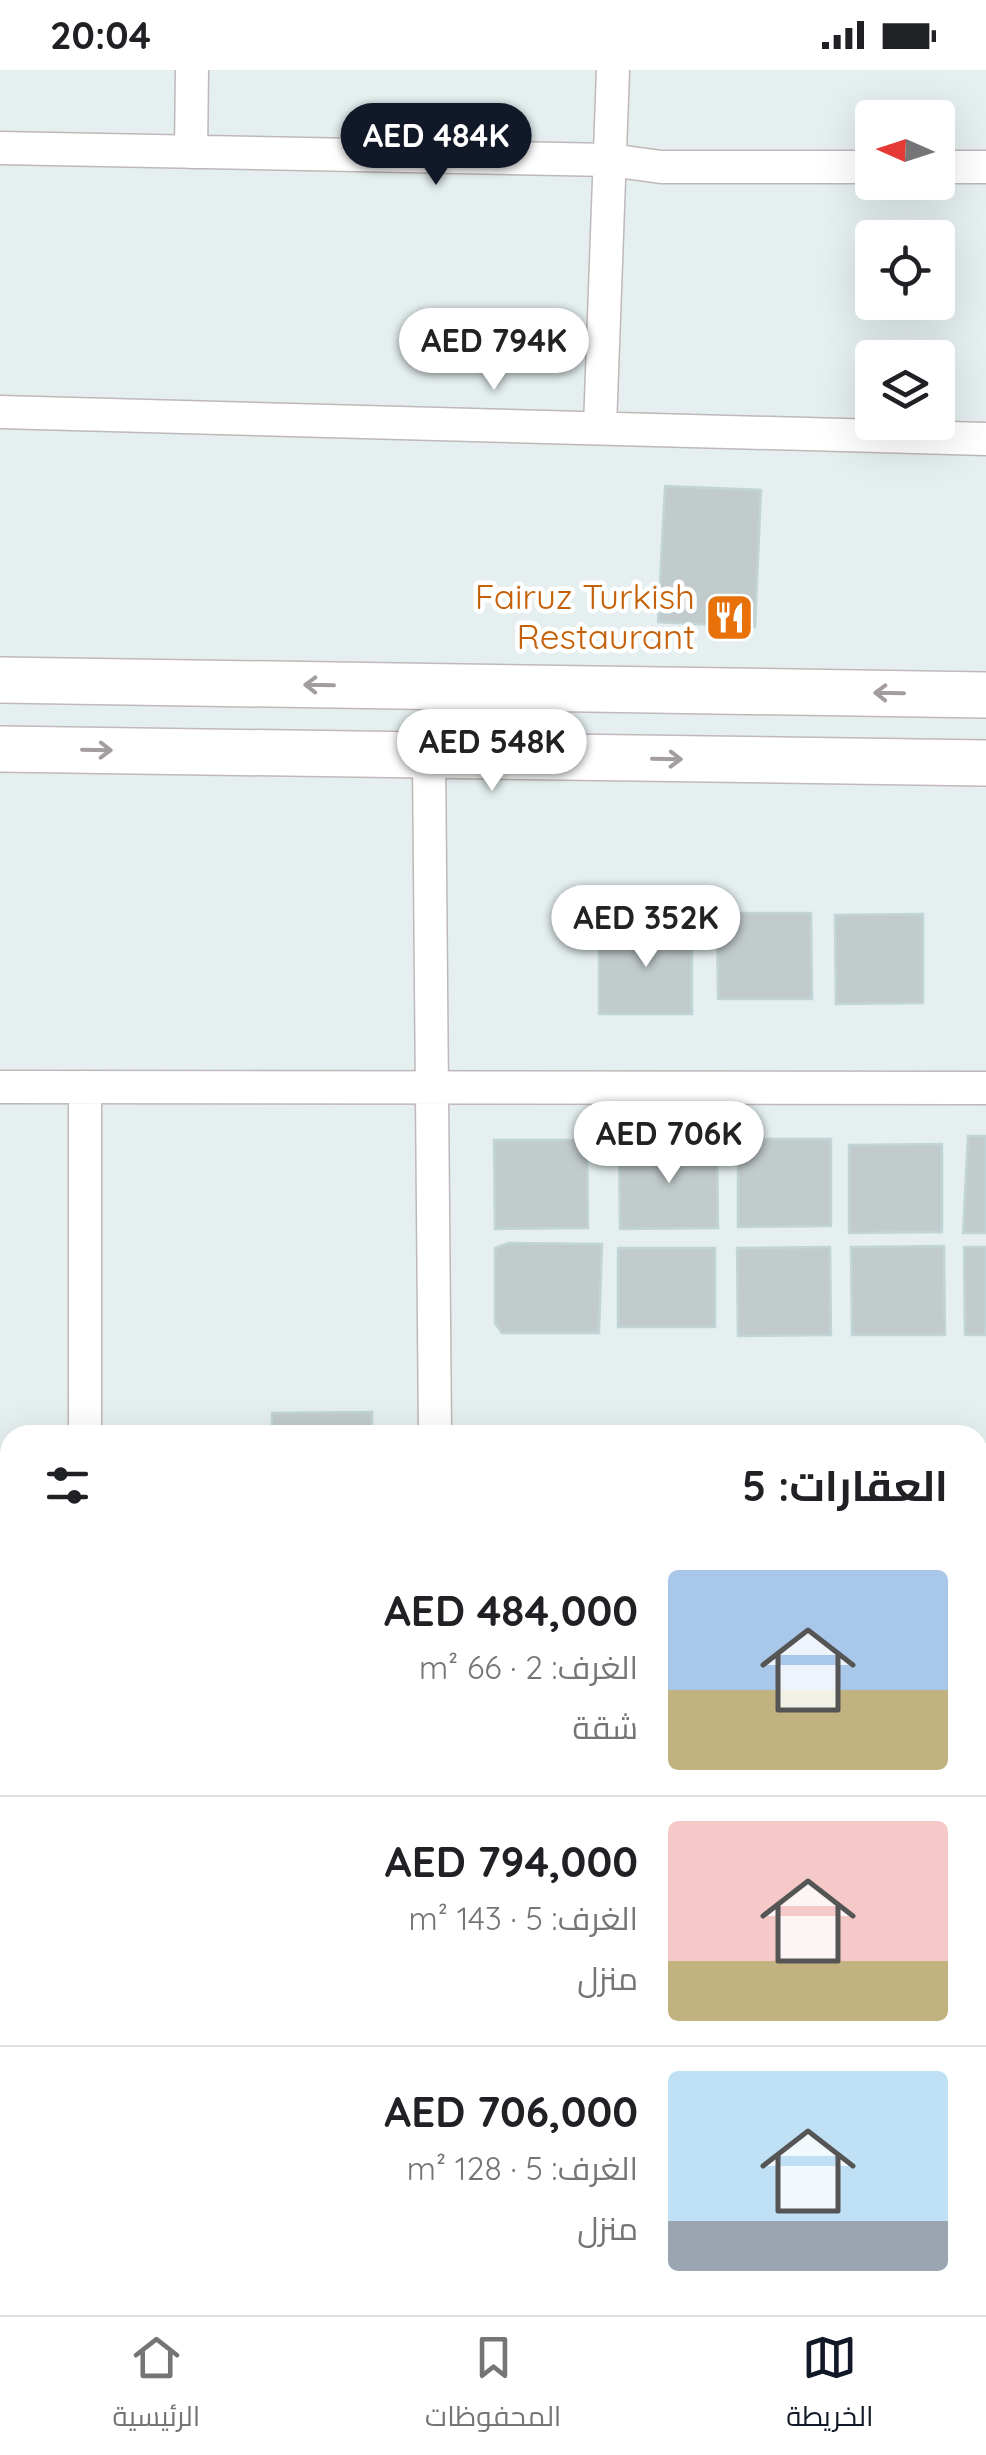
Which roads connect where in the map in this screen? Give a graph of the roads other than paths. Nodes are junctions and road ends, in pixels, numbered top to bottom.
1 (192, 70) edge
2 (613, 70) edge
3 (0, 148) edge
4 (192, 152) junction
5 (610, 160) junction
6 (855, 167) edge
7 (955, 167) edge
8 (986, 167) edge
9 (0, 412) edge
10 (600, 427) junction
11 (986, 439) edge
12 (0, 680) edge
13 (986, 694) edge
14 (0, 748) edge
15 (429, 756) junction
16 (986, 763) edge
17 (0, 1087) edge
18 (85, 1087) junction
19 (432, 1087) junction
20 (986, 1088) edge
21 (85, 1425) edge
22 (435, 1425) edge

1 - 4 street
2 - 5 street
3 - 4 street
4 - 5 street
5 - 6 street
5 - 10 street
7 - 8 street
9 - 10 street
10 - 11 street
13 -> 12 main road
14 -> 15 main road
15 -> 16 main road
15 - 19 street
17 - 18 street
18 - 19 street
18 - 21 street
19 - 20 street
19 - 22 street

